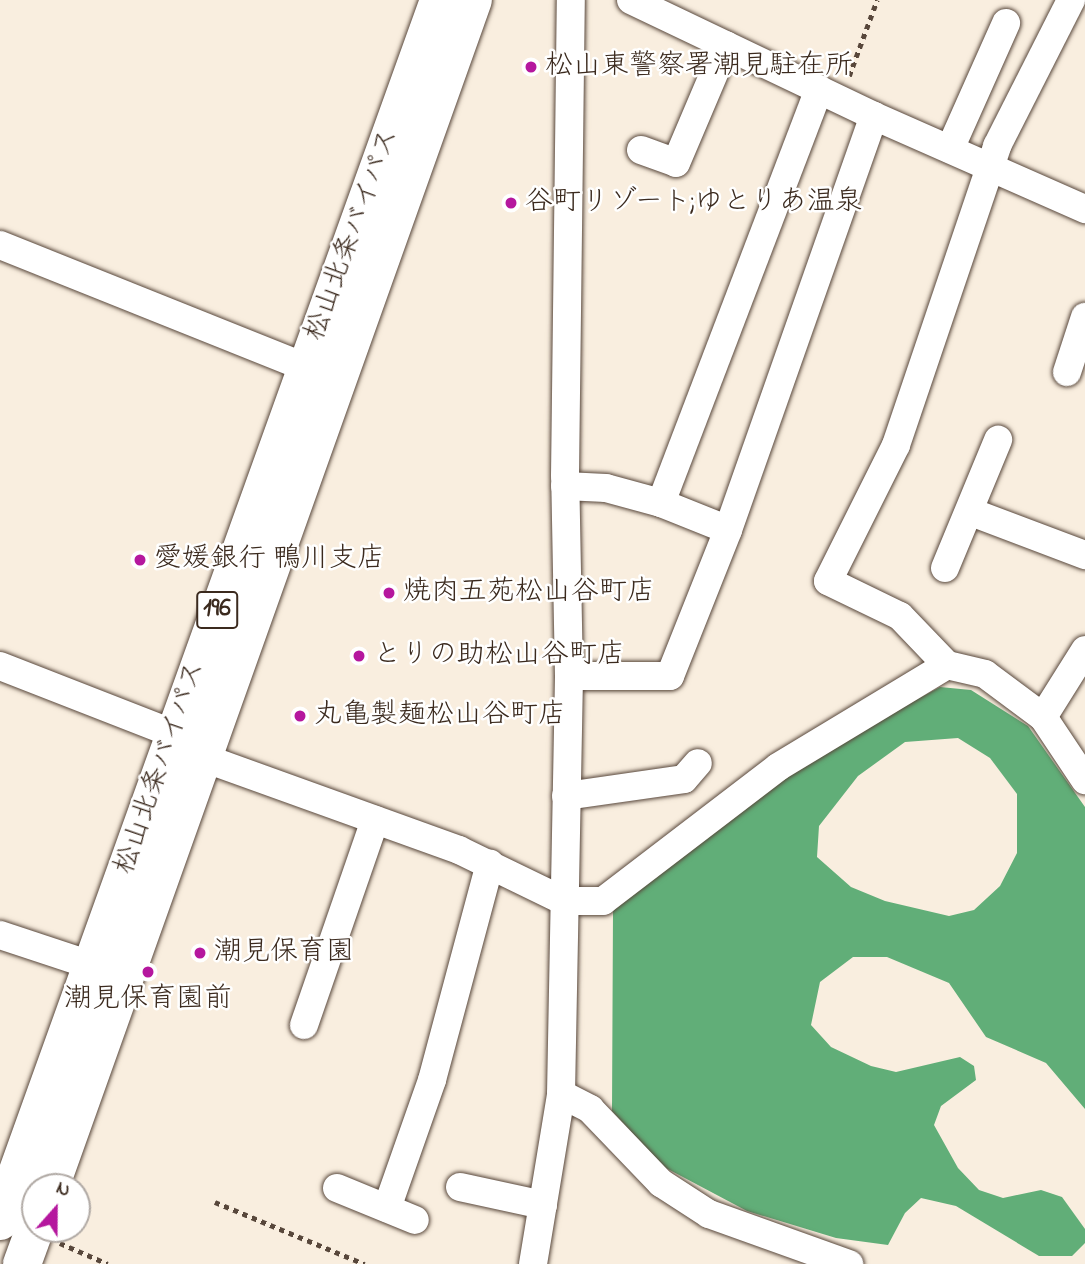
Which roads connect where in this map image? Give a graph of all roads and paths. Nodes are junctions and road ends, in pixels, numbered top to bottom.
1 (439, 0) edge
2 (473, 0) edge
3 (571, 0) edge
4 (631, 0) edge
5 (877, 0) edge
6 (1071, 0) edge
7 (1006, 23) dead end
8 (726, 44) junction
9 (830, 94) junction
10 (874, 116) junction
11 (950, 149) junction
12 (641, 150) dead end
13 (991, 167) junction
14 (1085, 209) edge
15 (3, 254) edge
16 (1085, 317) edge
17 (320, 372) junction
18 (1067, 372) dead end
19 (998, 439) dead end
20 (565, 486) junction
21 (661, 503) junction
22 (971, 512) junction
23 (728, 530) junction
24 (1085, 555) edge
25 (945, 568) dead end
26 (1085, 650) edge
27 (947, 665) junction
28 (0, 666) edge
29 (569, 676) junction
30 (1076, 683) edge
31 (1043, 717) junction
32 (172, 733) junction
33 (201, 757) junction
34 (698, 763) dead end
35 (1085, 780) edge
36 (566, 796) junction
37 (375, 820) junction
38 (490, 864) junction
39 (564, 901) junction
40 (0, 935) edge
41 (108, 971) junction
42 (304, 1025) dead end
43 (561, 1094) junction
44 (43, 1173) edge
45 (54, 1173) edge
46 (460, 1187) dead end
47 (337, 1188) dead end
48 (215, 1202) dead end
49 (543, 1205) junction
50 (387, 1208) junction
51 (415, 1220) dead end
52 (44, 1243) edge
53 (108, 1264) edge
54 (365, 1264) edge
55 (533, 1264) edge
56 (849, 1264) edge

1 - 17 highway, 松山北条バイパス / 196
2 - 17 highway, 松山北条バイパス / 196
3 - 20 street
4 - 8 street
5 - 9 path
6 - 13 street
7 - 11 street
8 - 9 street
8 - 12 street
9 - 10 street
9 - 21 street
10 - 11 street
10 - 23 street
11 - 13 street
13 - 14 street
13 - 27 street
15 - 17 street
16 - 18 street
17 - 32 highway, 松山北条バイパス / 196
17 - 33 highway, 松山北条バイパス / 196
19 - 22 street
20 - 21 street
20 - 29 street
21 - 23 street
22 - 24 street
22 - 25 street
23 - 29 street
26 - 30 street
27 - 31 street
27 - 39 street
28 - 32 street
29 - 36 street
30 - 31 street
31 - 35 street
32 - 33 street
32 - 41 highway, 松山北条バイパス / 196
33 - 37 street
33 - 41 highway, 松山北条バイパス / 196
34 - 36 street
36 - 39 street
37 - 38 street
37 - 42 street
38 - 39 street
38 - 50 street
39 - 43 street
40 - 41 street
41 - 44 highway, 松山北条バイパス / 196
41 - 45 highway, 松山北条バイパス / 196
43 - 49 street
43 - 56 street
46 - 49 street
47 - 50 street
48 - 54 path
49 - 55 street
50 - 51 street
52 - 53 path

